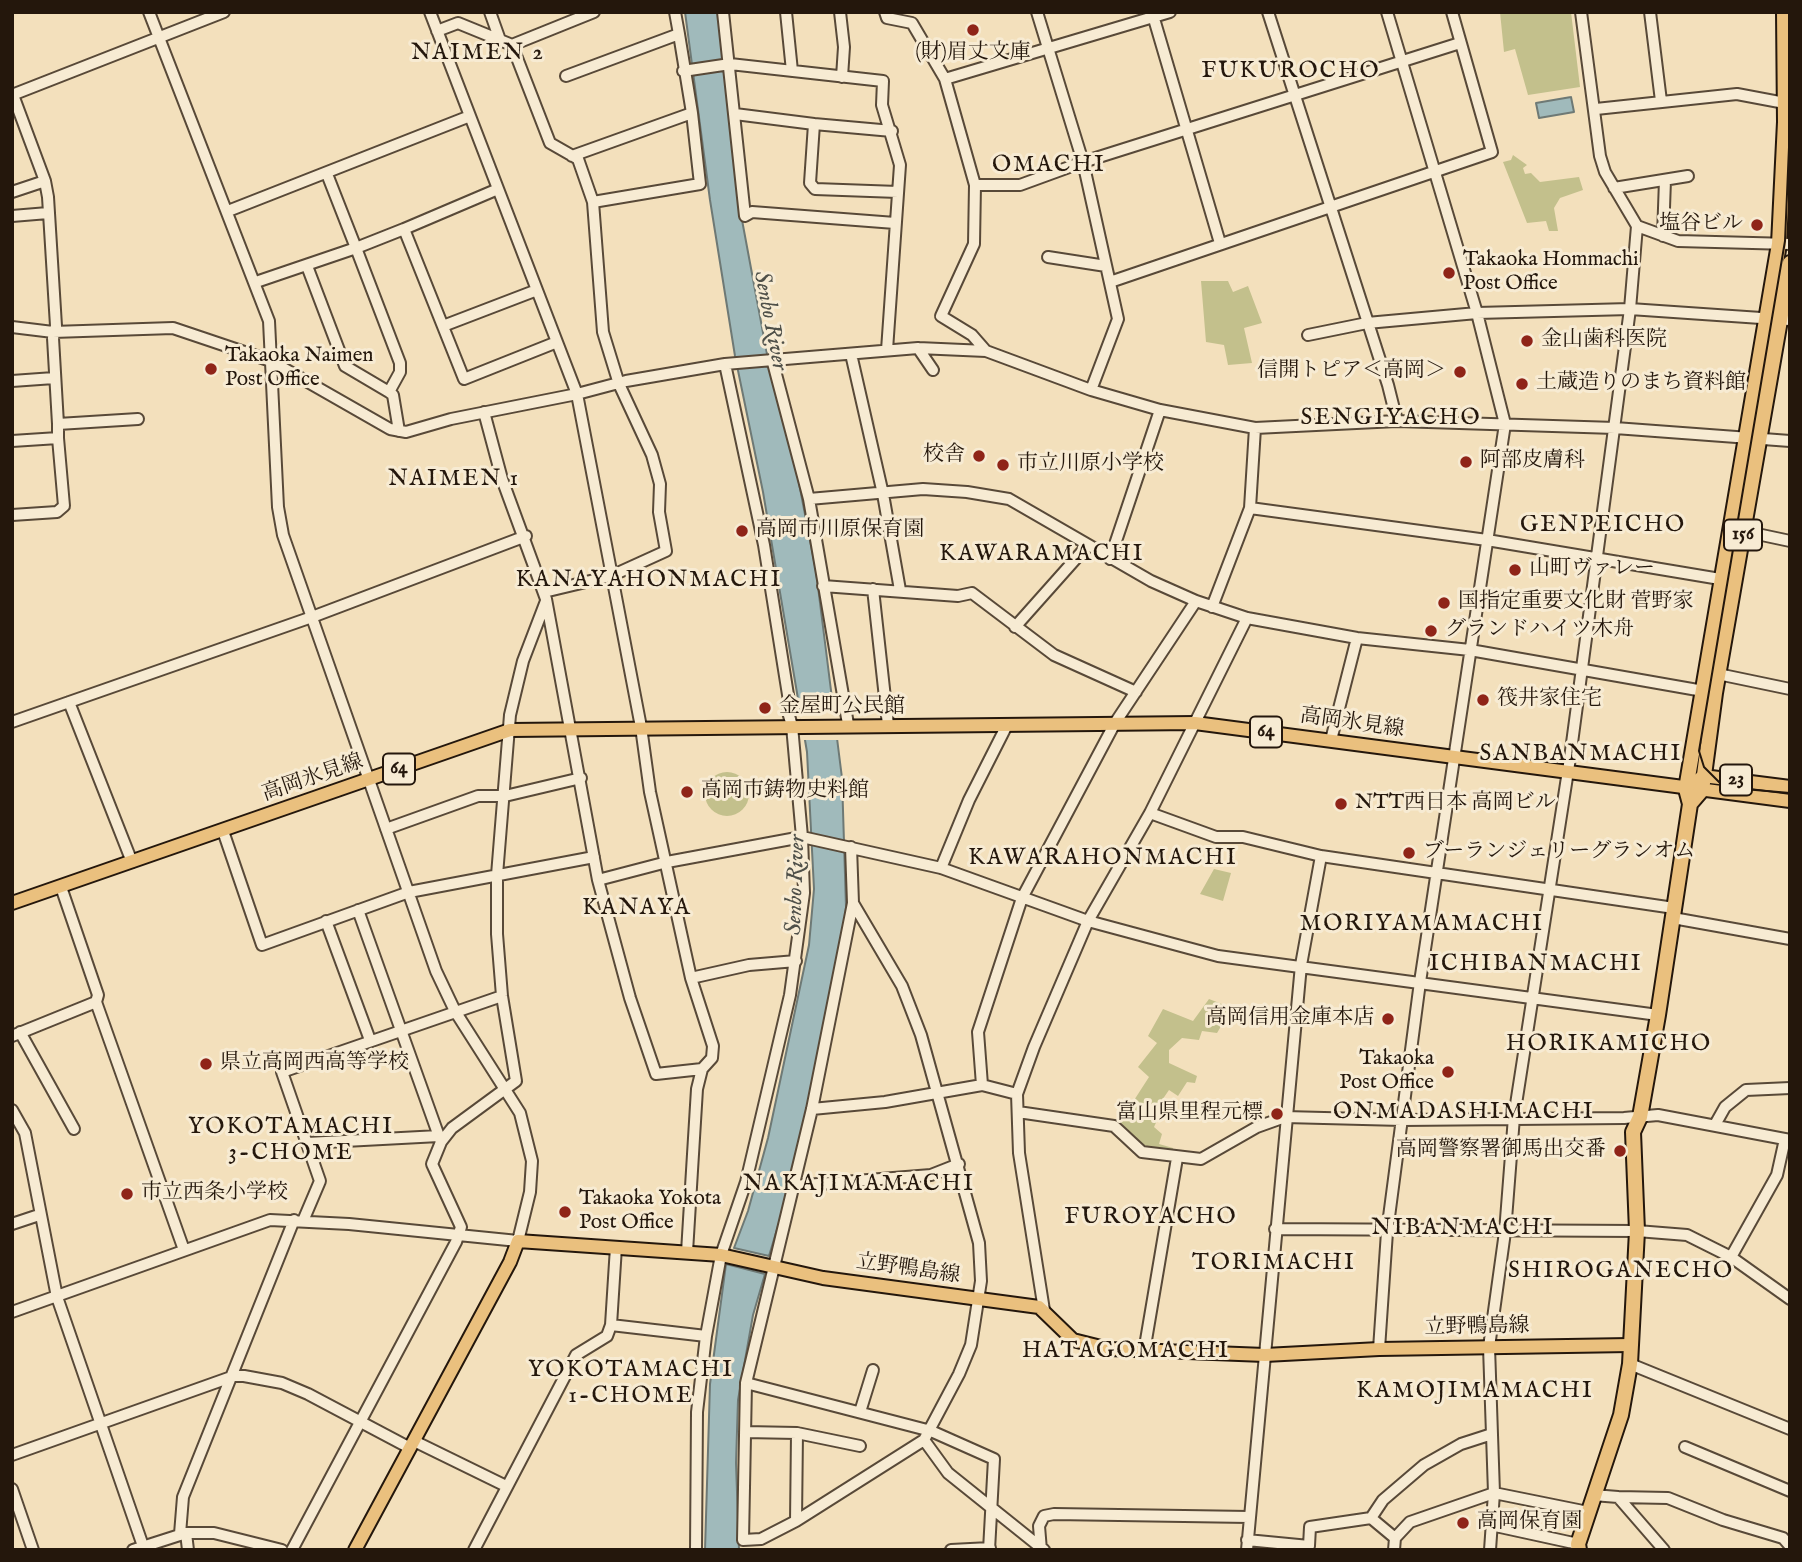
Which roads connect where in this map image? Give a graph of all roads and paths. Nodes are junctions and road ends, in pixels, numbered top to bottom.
1 (149, 12) edge
2 (224, 12) edge
3 (430, 12) edge
4 (490, 12) edge
5 (594, 12) edge
6 (675, 12) edge
7 (723, 12) edge
8 (786, 12) edge
9 (841, 12) edge
10 (885, 12) edge
11 (1037, 12) edge
12 (1170, 12) edge
13 (1268, 12) edge
14 (1387, 12) edge
15 (1452, 12) edge
16 (1581, 12) edge
17 (1650, 12) edge
18 (1784, 12) edge
19 (1152, 15) edge
20 (437, 31) junction
21 (679, 34) junction
22 (159, 37) junction
23 (500, 40) junction
24 (1460, 43) junction
25 (512, 45) junction
26 (1048, 50) junction
27 (1401, 63) junction
28 (728, 64) junction
29 (687, 71) junction
30 (792, 71) junction
31 (566, 76) dead end
32 (842, 77) junction
33 (945, 79) junction
34 (13, 95) edge
35 (1293, 95) junction
36 (1661, 101) junction
37 (1787, 103) edge
38 (1595, 109) junction
39 (692, 113) junction
40 (735, 114) junction
41 (470, 116) junction
42 (814, 124) junction
43 (1188, 128) junction
44 (892, 131) junction
45 (572, 156) junction
46 (1083, 162) junction
47 (1434, 172) junction
48 (327, 174) junction
49 (1688, 176) dead end
50 (1665, 180) junction
51 (45, 181) junction
52 (975, 185) junction
53 (1614, 188) junction
54 (498, 189) junction
55 (12, 192) edge
56 (898, 192) junction
57 (593, 202) junction
58 (1329, 205) junction
59 (228, 211) junction
60 (48, 213) junction
61 (12, 216) edge
62 (895, 223) junction
63 (1637, 226) junction
64 (404, 229) junction
65 (1663, 236) junction
66 (1220, 243) junction
67 (1784, 244) edge
68 (356, 248) junction
69 (1048, 257) dead end
70 (1790, 263) edge
71 (307, 266) junction
72 (1106, 266) junction
73 (256, 282) junction
74 (1110, 282) junction
75 (537, 290) junction
76 (1630, 309) junction
77 (1476, 313) junction
78 (1778, 319) edge
79 (1367, 324) junction
80 (443, 326) junction
81 (12, 327) edge
82 (53, 331) junction
83 (1308, 335) dead end
84 (557, 342) junction
85 (918, 348) junction
86 (887, 350) junction
87 (986, 351) junction
88 (851, 354) junction
89 (772, 359) junction
90 (271, 361) junction
91 (728, 364) junction
92 (933, 370) dead end
93 (54, 378) junction
94 (12, 381) edge
95 (619, 384) junction
96 (1091, 390) junction
97 (389, 392) junction
98 (577, 394) junction
99 (1160, 410) junction
100 (484, 412) junction
101 (138, 419) dead end
102 (1396, 421) junction
103 (58, 424) junction
104 (1505, 424) junction
105 (1255, 428) junction
106 (1615, 428) junction
107 (400, 431) junction
108 (58, 438) junction
109 (1754, 439) junction
110 (12, 441) edge
111 (1790, 441) edge
112 (883, 494) junction
113 (809, 499) junction
114 (1251, 508) junction
115 (12, 515) edge
116 (1744, 531) junction
117 (526, 536) junction
118 (1487, 540) junction
119 (1790, 541) edge
120 (1088, 545) junction
121 (1110, 559) junction
122 (1597, 559) junction
123 (611, 576) junction
124 (1721, 579) junction
125 (1736, 581) junction
126 (823, 586) junction
127 (873, 589) junction
128 (900, 590) junction
129 (545, 595) junction
130 (1196, 601) junction
131 (1212, 607) junction
132 (312, 617) junction
133 (1247, 618) junction
134 (1015, 627) junction
135 (1357, 638) junction
136 (1470, 650) junction
137 (1582, 669) junction
138 (1718, 674) junction
139 (1790, 689) edge
140 (1136, 692) junction
141 (1709, 692) junction
142 (69, 702) junction
143 (12, 722) edge
144 (1115, 723) junction
145 (1195, 723) junction
146 (845, 724) junction
147 (888, 725) junction
148 (1007, 725) junction
149 (797, 726) junction
150 (572, 727) junction
151 (641, 727) junction
152 (510, 730) junction
153 (1331, 740) junction
154 (1454, 757) junction
155 (1568, 771) junction
156 (581, 778) junction
157 (369, 780) junction
158 (1703, 783) junction
159 (1790, 787) edge
160 (1686, 789) junction
161 (505, 796) junction
162 (1790, 801) edge
163 (1690, 804) junction
164 (1150, 813) junction
165 (386, 829) junction
166 (223, 831) junction
167 (805, 838) junction
168 (849, 847) junction
169 (1321, 856) junction
170 (593, 857) junction
171 (132, 862) junction
172 (667, 862) junction
173 (941, 869) junction
174 (1436, 872) junction
175 (497, 875) junction
176 (598, 880) junction
177 (61, 887) junction
178 (1549, 890) junction
179 (409, 892) junction
180 (1023, 898) junction
181 (853, 902) junction
182 (12, 903) edge
183 (358, 910) junction
184 (1674, 913) junction
185 (326, 921) junction
186 (1088, 921) junction
187 (1790, 939) edge
188 (796, 961) junction
189 (1301, 965) junction
190 (691, 978) junction
191 (1420, 982) junction
192 (502, 996) junction
193 (1532, 1000) junction
194 (96, 1002) junction
195 (455, 1011) junction
196 (1658, 1016) junction
197 (401, 1029) junction
198 (16, 1034) edge
199 (370, 1040) junction
200 (702, 1069) junction
201 (982, 1085) junction
202 (505, 1088) junction
203 (1790, 1088) edge
204 (939, 1093) junction
205 (1017, 1094) junction
206 (812, 1108) junction
207 (12, 1110) edge
208 (1018, 1112) junction
209 (1285, 1117) junction
210 (1514, 1117) junction
211 (1640, 1117) junction
212 (1402, 1120) junction
213 (1716, 1123) junction
214 (17, 1126) edge
215 (75, 1129) dead end
216 (440, 1139) junction
217 (1787, 1139) edge
218 (307, 1143) junction
219 (1177, 1158) junction
220 (959, 1164) junction
221 (793, 1186) junction
222 (39, 1215) junction
223 (299, 1220) junction
224 (12, 1224) edge
225 (1275, 1229) junction
226 (1637, 1231) junction
227 (1387, 1232) junction
228 (1505, 1232) junction
229 (459, 1234) junction
230 (518, 1241) junction
231 (616, 1247) junction
232 (184, 1250) junction
233 (687, 1252) junction
234 (723, 1255) junction
235 (1731, 1257) junction
236 (770, 1266) junction
237 (57, 1297) junction
238 (979, 1299) junction
239 (1790, 1299) edge
240 (1045, 1311) junction
241 (12, 1312) edge
242 (611, 1325) junction
243 (706, 1336) junction
244 (1630, 1345) junction
245 (1489, 1347) junction
246 (1379, 1349) junction
247 (1144, 1352) junction
248 (1265, 1355) junction
249 (1630, 1364) junction
250 (873, 1370) dead end
251 (234, 1376) junction
252 (746, 1383) junction
253 (860, 1412) junction
254 (360, 1420) junction
255 (100, 1424) junction
256 (1790, 1429) edge
257 (745, 1433) junction
258 (797, 1433) junction
259 (1492, 1434) junction
260 (928, 1435) junction
261 (412, 1444) junction
262 (860, 1446) dead end
263 (1685, 1447) dead end
264 (12, 1455) edge
265 (506, 1486) junction
266 (12, 1489) edge
267 (1790, 1491) edge
268 (1494, 1493) junction
269 (1593, 1494) junction
270 (1618, 1497) junction
271 (991, 1506) junction
272 (1588, 1512) junction
273 (1250, 1517) junction
274 (1371, 1518) junction
275 (796, 1521) junction
276 (1491, 1525) junction
277 (183, 1533) junction
278 (1395, 1538) junction
279 (1247, 1545) edge
280 (1790, 1546) edge
281 (1579, 1547) edge
282 (138, 1548) edge
283 (990, 1549) edge
284 (1042, 1549) edge
285 (33, 1550) edge
286 (188, 1550) edge
287 (282, 1550) edge
288 (292, 1550) edge
289 (355, 1550) edge
290 (474, 1550) edge
291 (696, 1550) edge
292 (950, 1550) edge
293 (1394, 1550) edge
294 (1490, 1550) edge
295 (1664, 1550) edge

1 - 22 street
2 - 22 street
3 - 20 street
4 - 23 street
5 - 25 street
6 - 21 street
7 - 28 street
8 - 30 street
9 - 32 street
10 - 33 street
11 - 26 street
12 - 19 street
13 - 35 street
14 - 27 street
15 - 24 street
16 - 38 street
17 - 36 street
18 - 37 highway, 156
19 - 26 street
19 - 43 street
20 - 23 street
20 - 41 street
21 - 29 street
21 - 31 street
22 - 34 street
22 - 59 street
23 - 25 street
24 - 27 street
24 - 47 street
25 - 45 street
26 - 33 street
26 - 46 street
27 - 35 street
27 - 47 street
28 - 29 street
28 - 30 street
28 - 40 street
29 - 39 street
30 - 32 street
32 - 44 street
33 - 52 street
34 - 51 street
35 - 43 street
35 - 58 street
36 - 37 street
36 - 38 street
37 - 67 highway, 156
38 - 53 street
39 - 45 street
39 - 57 street
40 - 42 street
40 - 62 street
41 - 48 street
41 - 54 street
42 - 44 street
42 - 56 street
43 - 46 street
43 - 66 street
44 - 56 street
45 - 57 street
46 - 52 street
46 - 72 street
47 - 58 street
47 - 77 street
48 - 59 street
48 - 68 street
49 - 50 street
50 - 53 street
50 - 65 street
51 - 55 street
51 - 60 street
52 - 87 street
53 - 63 street
54 - 64 street
54 - 75 street
56 - 62 street
57 - 95 street
58 - 66 street
58 - 79 street
59 - 73 street
60 - 61 street
60 - 82 street
62 - 86 street
63 - 65 street
63 - 76 street
64 - 68 street
64 - 80 street
65 - 67 street
66 - 74 street
67 - 78 highway, 156
68 - 71 street
68 - 97 street
69 - 72 street
70 - 78 highway, 156
71 - 73 street
71 - 97 street
72 - 74 street
73 - 90 street
74 - 96 street
75 - 80 street
75 - 84 street
76 - 77 street
76 - 78 street
76 - 106 street
77 - 79 street
77 - 104 street
78 - 109 highway, 156
79 - 83 street
79 - 102 street
80 - 84 street
81 - 82 street
82 - 90 street
82 - 93 street
84 - 98 street
85 - 86 street
85 - 87 street
85 - 92 street
86 - 88 street
87 - 96 street
88 - 89 street
88 - 112 street
89 - 91 street
89 - 113 street
90 - 107 street
90 - 132 street
91 - 95 street
91 - 149 street
93 - 94 street
93 - 103 street
95 - 98 street
95 - 123 street
96 - 99 street
97 - 107 street
98 - 100 street
98 - 123 street
99 - 105 street
99 - 121 street
100 - 107 street
100 - 117 street
101 - 103 street
102 - 104 street
102 - 105 street
103 - 108 street
104 - 106 street
104 - 118 street
105 - 114 street
106 - 109 street
106 - 122 street
108 - 110 street
108 - 115 street
109 - 111 street
109 - 116 highway, 156
109 - 124 highway, 156
112 - 113 street
112 - 120 street
112 - 128 street
113 - 126 street
114 - 118 street
114 - 131 street
116 - 119 street
116 - 125 highway, 156
117 - 129 street
117 - 132 street
118 - 122 street
118 - 136 street
120 - 121 street
120 - 134 street
121 - 130 street
122 - 124 street
122 - 137 street
123 - 129 street
123 - 151 street
124 - 125 street
124 - 141 highway, 156
125 - 138 highway, 156
126 - 127 street
126 - 146 street
127 - 128 street
127 - 147 street
128 - 134 street
129 - 150 street
129 - 152 street
130 - 131 street
130 - 140 street
131 - 133 street
132 - 142 street
132 - 157 street
133 - 135 street
133 - 145 street
134 - 140 street
135 - 136 street
135 - 153 street
136 - 137 street
136 - 154 street
137 - 141 street
137 - 155 street
138 - 139 street
138 - 141 highway, 156
140 - 144 street
141 - 158 highway, 156
141 - 160 highway, 156
142 - 143 street
142 - 171 street
144 - 145 main road, 高岡氷見線 / 64
144 - 148 main road, 高岡氷見線 / 64
144 - 180 street
145 - 153 main road, 高岡氷見線 / 64
145 - 164 street
146 - 147 main road, 高岡氷見線 / 64
146 - 149 main road, 64
147 - 148 main road, 高岡氷見線 / 64
148 - 173 street
149 - 151 main road, 高岡氷見線 / 64
149 - 167 street
150 - 151 main road, 高岡氷見線 / 64
150 - 152 main road, 高岡氷見線 / 64
150 - 156 street
151 - 172 street
152 - 157 main road, 高岡氷見線 / 64
152 - 161 street
153 - 154 main road, 高岡氷見線 / 64
154 - 155 main road, 高岡氷見線 / 64
154 - 174 street
155 - 160 main road, 高岡氷見線 / 64
155 - 178 street
156 - 161 street
156 - 170 street
157 - 165 street
157 - 166 main road, 高岡氷見線 / 64
158 - 159 main road, 23
158 - 160 main road, 23
158 - 162 main road, 23
158 - 163 highway
160 - 163 highway, 156
161 - 165 street
161 - 175 street
163 - 184 highway, 156
164 - 169 street
164 - 186 street
165 - 179 street
166 - 171 main road, 高岡氷見線 / 64
166 - 185 street
167 - 168 street
167 - 172 street
167 - 188 street
168 - 173 street
168 - 181 street
169 - 174 street
169 - 189 street
170 - 175 street
170 - 176 street
171 - 177 main road, 高岡氷見線 / 64
172 - 176 street
172 - 190 street
173 - 180 street
174 - 178 street
174 - 191 street
175 - 179 street
175 - 192 street
176 - 200 street
177 - 182 main road, 高岡氷見線 / 64
177 - 194 street
178 - 184 street
178 - 193 street
179 - 183 street
179 - 195 street
180 - 186 street
180 - 201 street
181 - 204 street
181 - 206 street
183 - 185 street
183 - 197 street
184 - 187 street
184 - 196 highway, 156
185 - 199 street
186 - 189 street
186 - 205 street
188 - 190 street
188 - 234 street
189 - 191 street
189 - 209 street
190 - 200 street
191 - 193 street
191 - 212 street
192 - 195 street
192 - 202 street
193 - 196 street
193 - 210 street
194 - 198 street
194 - 232 street
195 - 197 street
195 - 202 street
196 - 211 highway, 156
197 - 199 street
197 - 216 street
198 - 215 street
199 - 218 street
200 - 233 street
201 - 204 street
201 - 205 street
202 - 216 street
202 - 230 street
203 - 213 street
204 - 206 street
204 - 220 street
205 - 208 street
206 - 221 street
207 - 214 street
208 - 219 street
208 - 240 street
209 - 212 street
209 - 219 street
209 - 225 street
210 - 211 street
210 - 212 street
210 - 228 street
211 - 213 street
211 - 226 highway, 156
212 - 227 street
213 - 217 street
214 - 222 street
216 - 218 street
216 - 229 street
217 - 235 street
218 - 223 street
219 - 247 street
220 - 221 street
220 - 238 street
221 - 236 street
222 - 224 street
222 - 237 street
223 - 229 street
223 - 232 street
223 - 251 street
225 - 227 street
225 - 248 street
226 - 228 street
226 - 235 street
226 - 244 highway, 156
227 - 228 street
227 - 246 street
228 - 245 street
229 - 230 street
229 - 254 street
230 - 231 main road, 立野鴨島線
230 - 261 main road
231 - 233 main road, 立野鴨島線
231 - 242 street
232 - 237 street
233 - 234 main road, 立野鴨島線
234 - 236 main road, 立野鴨島線
234 - 243 street
235 - 239 street
236 - 238 main road, 立野鴨島線
236 - 252 street
237 - 241 street
237 - 255 street
238 - 240 main road, 立野鴨島線
238 - 260 street
240 - 247 main road, 立野鴨島線
242 - 243 street
242 - 265 street
243 - 291 street
244 - 245 main road, 立野鴨島線
244 - 249 highway, 156
245 - 246 main road, 立野鴨島線
245 - 259 street
246 - 248 main road, 立野鴨島線
247 - 248 main road, 立野鴨島線
248 - 273 street
249 - 256 street
249 - 269 highway, 156
250 - 253 street
251 - 254 street
251 - 255 street
251 - 277 street
252 - 253 street
252 - 257 street
253 - 260 street
254 - 261 street
254 - 288 street
255 - 264 street
255 - 282 street
257 - 258 street
257 - 275 street
258 - 262 street
258 - 275 street
259 - 268 street
259 - 274 street
260 - 271 street
260 - 271 street
260 - 275 street
261 - 265 street
261 - 289 main road
263 - 267 street
265 - 290 street
266 - 285 street
268 - 272 street
268 - 276 street
268 - 278 street
269 - 270 street
269 - 272 highway, 156
270 - 280 street
270 - 295 street
271 - 283 street
271 - 284 street
272 - 281 highway, 156
273 - 279 street
273 - 284 street
274 - 278 street
274 - 279 street
276 - 281 street
276 - 294 street
277 - 282 street
277 - 286 street
277 - 287 street
278 - 293 street
283 - 292 street

